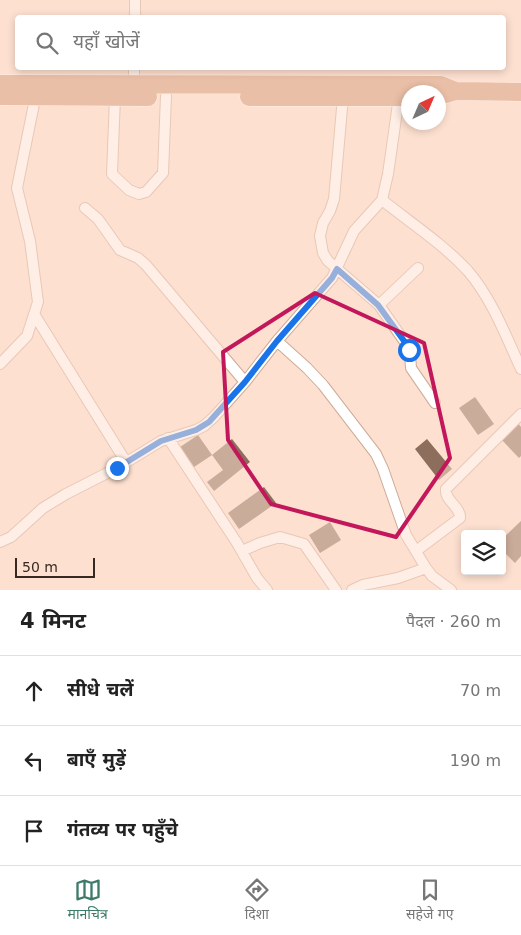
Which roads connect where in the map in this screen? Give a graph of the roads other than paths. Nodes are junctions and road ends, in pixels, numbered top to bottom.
1 (135, 0) edge
2 (135, 15) edge
3 (134, 76) edge
4 (0, 84) edge
5 (35, 90) junction
6 (456, 91) junction
7 (521, 92) edge
8 (446, 94) edge
9 (0, 96) edge
10 (166, 96) junction
11 (401, 96) edge
12 (115, 97) junction
13 (343, 97) junction
14 (401, 111) edge
15 (382, 200) junction
16 (85, 208) dead end
17 (418, 268) dead end
18 (337, 269) junction
19 (378, 305) junction
20 (34, 314) junction
21 (277, 341) junction
22 (0, 364) edge
23 (521, 369) edge
24 (245, 382) junction
25 (435, 403) dead end
26 (521, 414) edge
27 (168, 438) junction
28 (126, 462) junction
29 (0, 542) edge
30 (242, 551) junction
31 (416, 551) junction
32 (426, 568) junction
33 (267, 590) edge
34 (336, 590) edge
35 (352, 590) edge
36 (451, 590) edge

1 - 2 street
3 - 5 highway
3 - 6 highway
4 - 5 highway
5 - 9 highway
5 - 12 highway
5 - 20 street
6 - 7 highway
6 - 8 highway
10 - 12 highway
10 - 12 street
10 - 13 highway
11 - 13 highway
13 - 18 street
14 - 15 street
15 - 18 street
15 - 23 street
16 - 24 street
17 - 19 street
18 - 19 street
18 - 21 street
19 - 25 street
20 - 22 street
20 - 28 street
21 - 24 street
21 - 31 street
24 - 27 street
26 - 31 street
27 - 28 street
27 - 30 street
28 - 29 street
30 - 33 street
30 - 34 street
31 - 32 street
32 - 35 street
32 - 36 street

